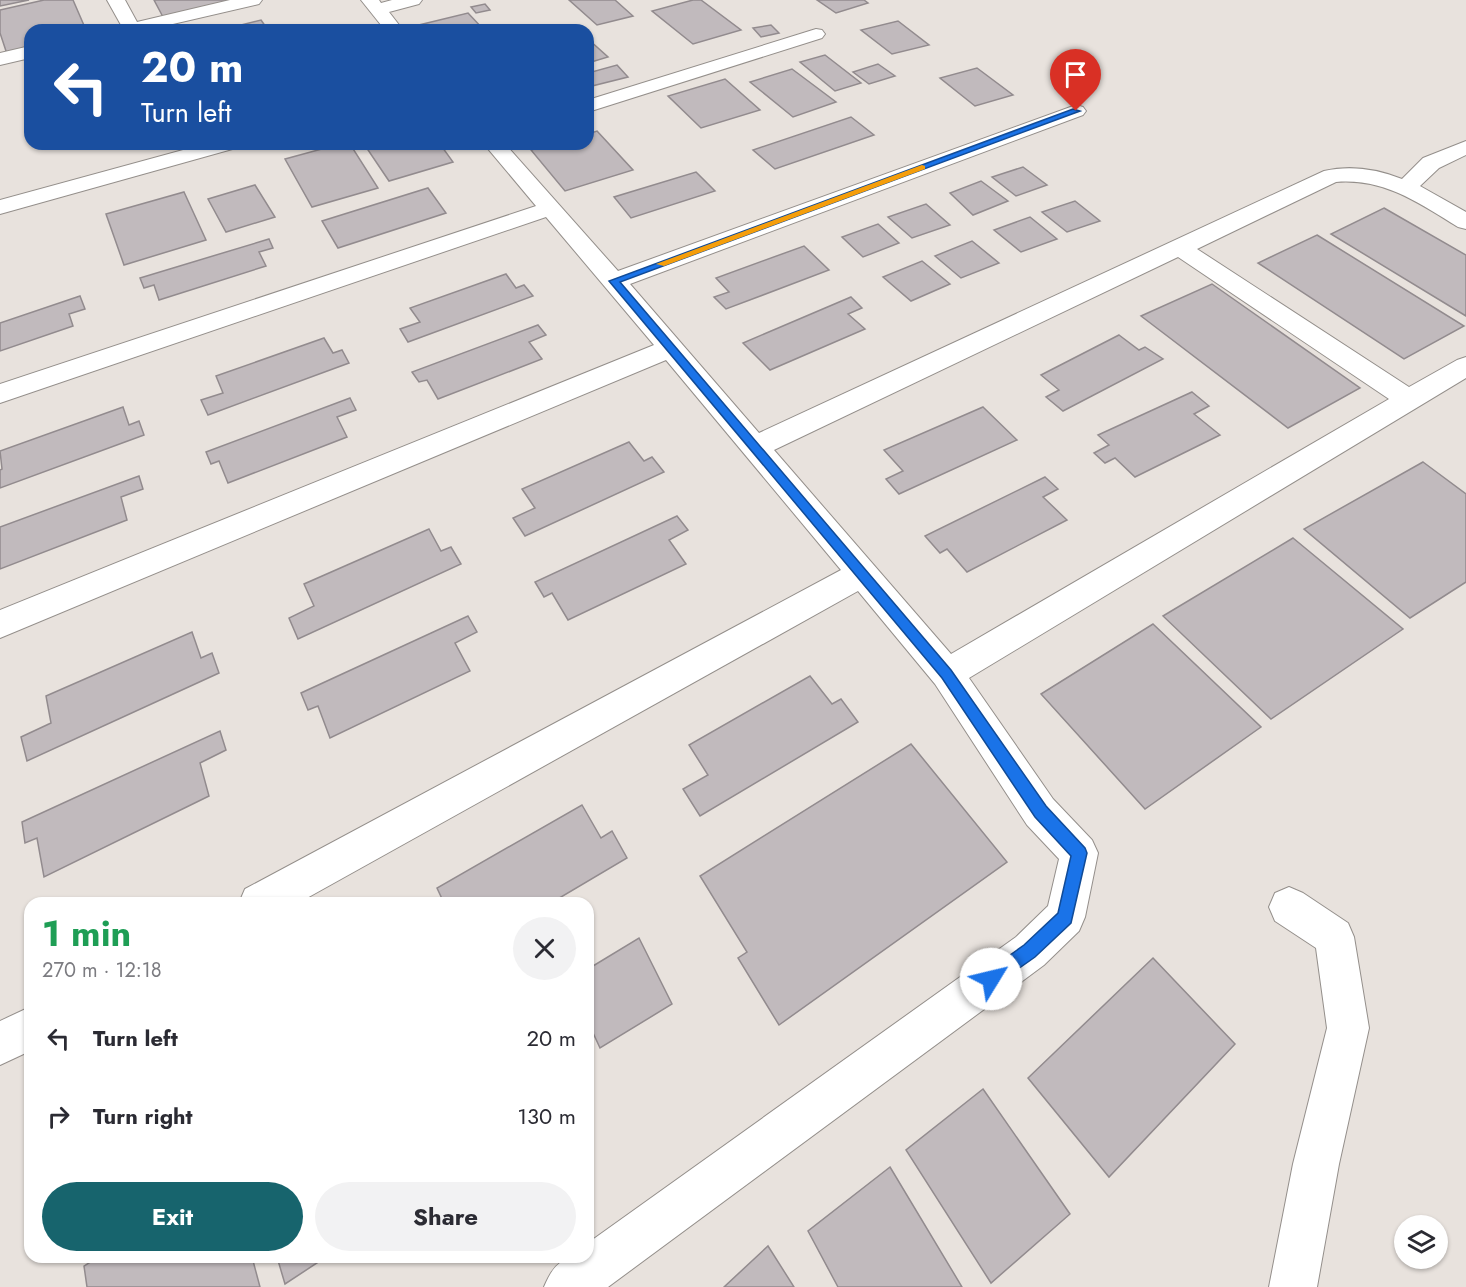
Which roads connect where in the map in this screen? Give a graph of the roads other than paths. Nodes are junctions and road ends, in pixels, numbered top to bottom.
1 (116, 0) edge
2 (253, 0) edge
3 (413, 0) edge
4 (374, 4) edge
5 (126, 24) edge
6 (150, 24) edge
7 (389, 24) edge
8 (816, 34) dead end
9 (24, 53) edge
10 (0, 59) edge
11 (594, 104) edge
12 (1076, 111) dead end
13 (1466, 147) edge
14 (207, 150) edge
15 (499, 150) edge
16 (1406, 187) junction
17 (0, 207) edge
18 (549, 209) junction
19 (1466, 222) edge
20 (1180, 248) junction
21 (614, 281) junction
22 (670, 348) junction
23 (1466, 366) edge
24 (0, 394) edge
25 (1409, 400) junction
26 (754, 447) junction
27 (862, 574) junction
28 (0, 624) edge
29 (946, 674) junction
30 (270, 897) edge
31 (1289, 907) dead end
32 (24, 1031) edge
33 (0, 1044) edge
34 (568, 1287) edge
35 (1293, 1287) edge

1 - 5 street
2 - 6 street
3 - 4 street
4 - 7 street
8 - 11 street
9 - 10 street
12 - 21 street
13 - 16 street
14 - 17 street
15 - 18 street
16 - 19 street
16 - 20 street
18 - 21 street
18 - 24 street
20 - 25 street
20 - 26 street
21 - 22 street
22 - 26 street
22 - 28 street
23 - 25 street
25 - 29 street
26 - 27 street
27 - 29 street
27 - 30 street
29 - 34 street
31 - 35 street
32 - 33 street

